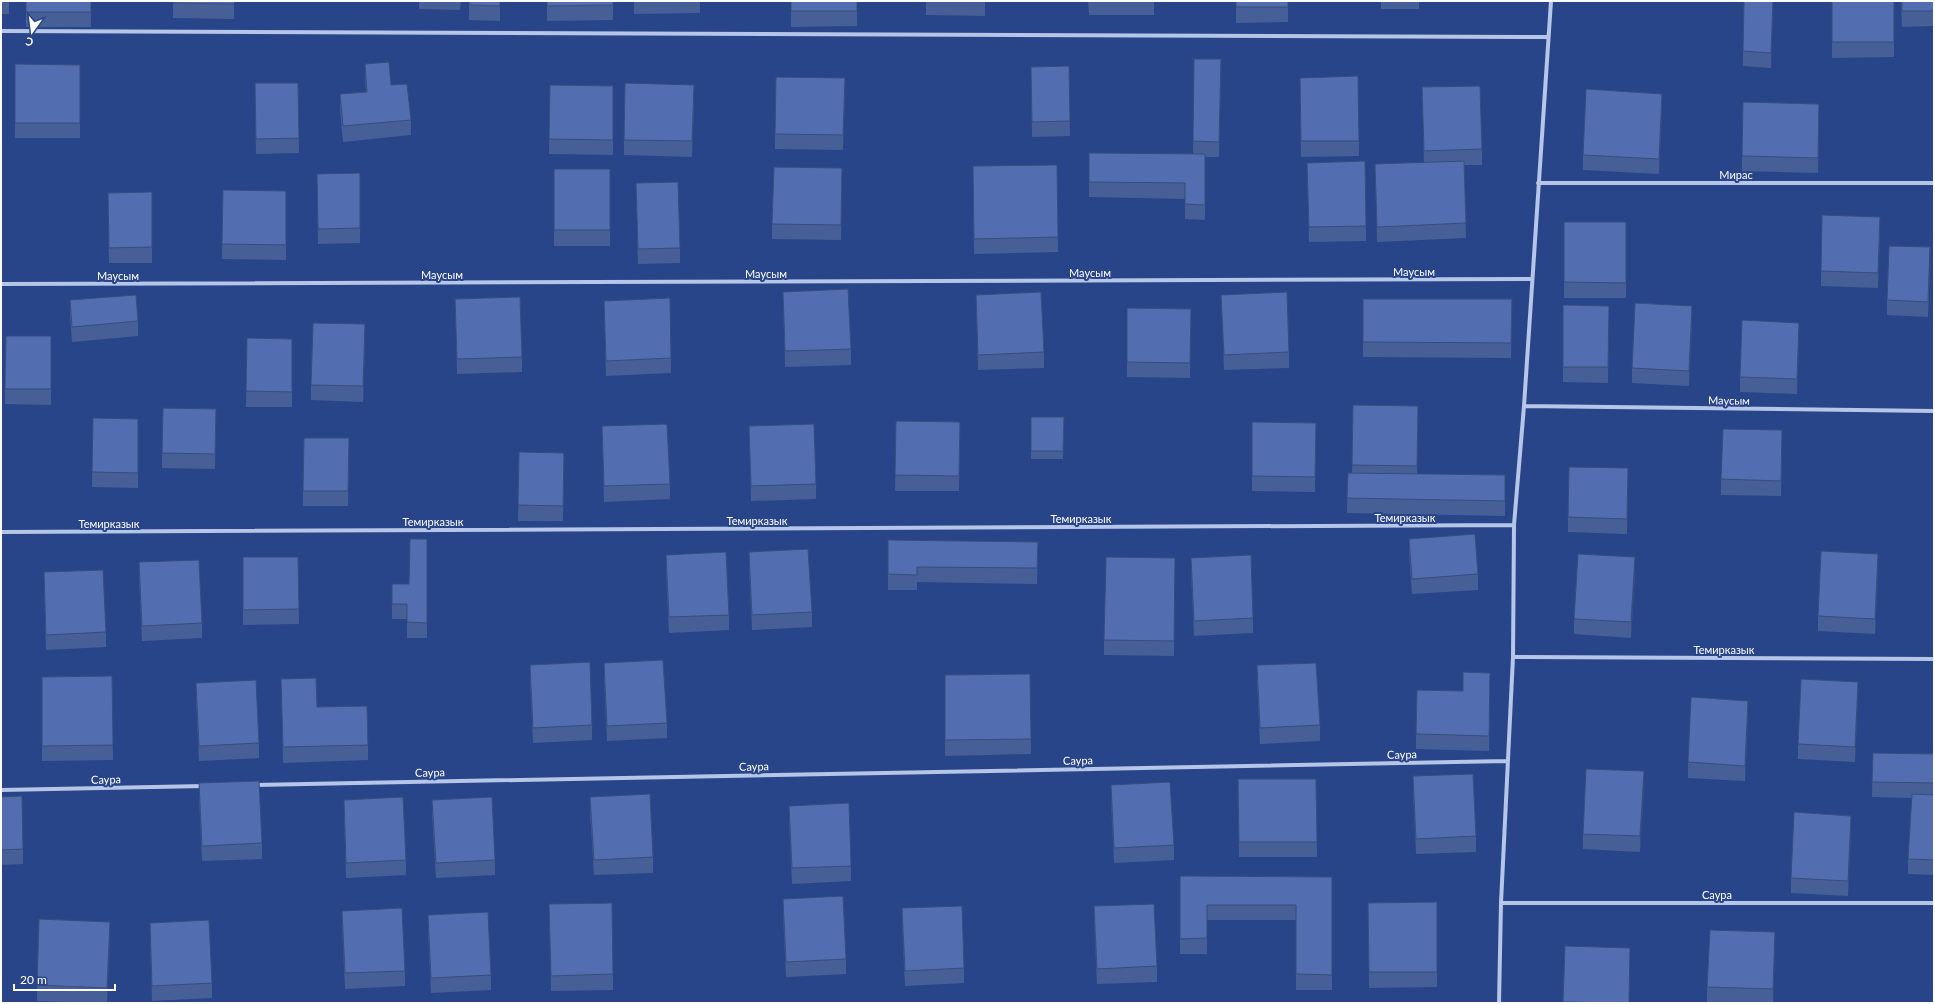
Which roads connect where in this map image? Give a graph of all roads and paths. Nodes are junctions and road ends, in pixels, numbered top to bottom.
1 (1551, 1) edge
2 (1, 31) edge
3 (1548, 37) junction
4 (1538, 183) junction
5 (1934, 183) edge
6 (1531, 279) junction
7 (1, 284) edge
8 (1524, 406) junction
9 (1934, 411) edge
10 (1514, 525) junction
11 (1, 532) edge
12 (1513, 657) junction
13 (1934, 659) edge
14 (1508, 761) junction
15 (248, 785) edge
16 (208, 786) edge
17 (1, 790) edge
18 (1501, 903) junction
19 (1934, 903) edge
20 (1500, 1003) edge

1 - 3 street
2 - 3 street
3 - 4 street
4 - 5 street, Мирас
4 - 6 street
6 - 7 street, Маусым
6 - 8 street
8 - 9 street, Маусым
8 - 10 street
10 - 11 street, Темирказык
10 - 12 street
12 - 13 street, Темирказык
12 - 14 street
14 - 15 street, Саура
14 - 18 street
16 - 17 street, Саура
18 - 19 street, Саура
18 - 20 street

